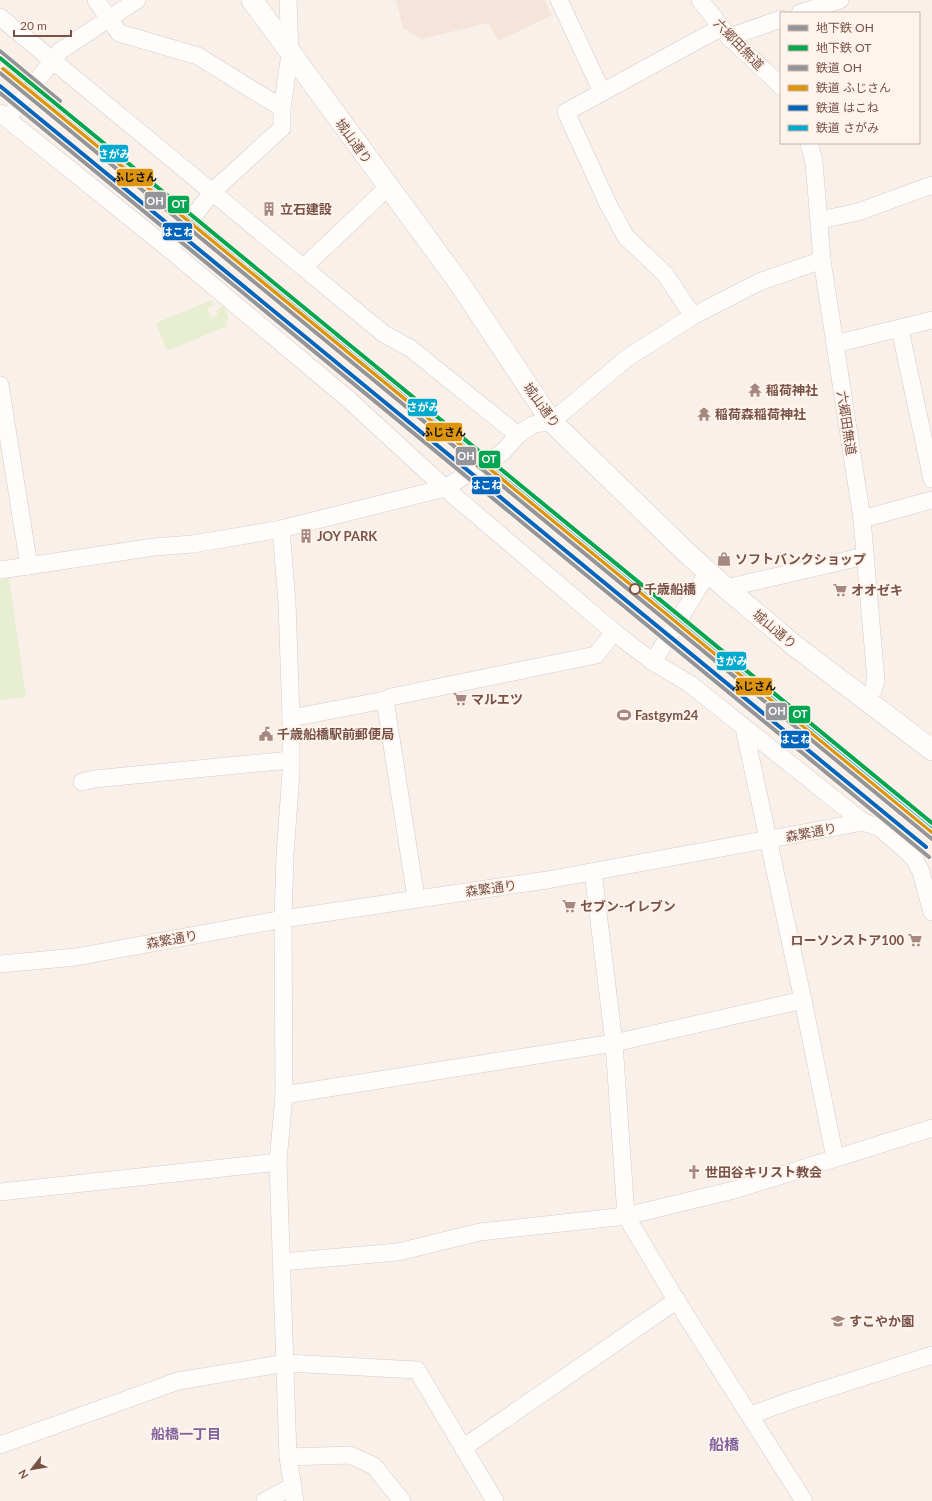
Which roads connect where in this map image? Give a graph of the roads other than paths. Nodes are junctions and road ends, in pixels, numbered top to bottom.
1 (96, 0) edge
2 (137, 0) edge
3 (252, 0) edge
4 (288, 0) edge
5 (559, 0) edge
6 (700, 0) edge
7 (840, 0) edge
8 (803, 12) edge
9 (0, 18) edge
10 (108, 18) junction
11 (780, 20) edge
12 (724, 32) junction
13 (290, 54) junction
14 (53, 62) junction
15 (780, 85) edge
16 (602, 92) junction
17 (282, 108) junction
18 (4, 116) edge
19 (809, 144) edge
20 (932, 185) edge
21 (388, 187) junction
22 (212, 192) junction
23 (820, 220) junction
24 (169, 249) junction
25 (822, 260) junction
26 (304, 267) junction
27 (694, 316) junction
28 (932, 320) edge
29 (900, 329) junction
30 (835, 344) junction
31 (0, 385) edge
32 (551, 421) junction
33 (518, 435) junction
34 (932, 479) edge
35 (445, 488) junction
36 (932, 500) edge
37 (862, 519) junction
38 (281, 529) junction
39 (865, 556) junction
40 (29, 566) junction
41 (0, 570) edge
42 (708, 572) junction
43 (726, 588) junction
44 (614, 632) junction
45 (653, 662) junction
46 (385, 700) junction
47 (865, 700) junction
48 (291, 718) junction
49 (744, 728) junction
50 (932, 750) edge
51 (290, 760) junction
52 (82, 782) dead end
53 (863, 822) junction
54 (768, 840) junction
55 (593, 872) junction
56 (416, 898) junction
57 (932, 912) edge
58 (283, 919) junction
59 (0, 964) edge
60 (803, 1000) junction
61 (614, 1043) junction
62 (284, 1095) junction
63 (932, 1128) edge
64 (835, 1158) junction
65 (278, 1162) junction
66 (0, 1192) edge
67 (626, 1216) junction
68 (282, 1262) junction
69 (677, 1300) junction
70 (932, 1355) edge
71 (286, 1363) junction
72 (751, 1416) junction
73 (0, 1445) edge
74 (463, 1448) junction
75 (288, 1457) junction
76 (294, 1493) edge
77 (265, 1501) edge
78 (402, 1501) edge
79 (495, 1501) edge
80 (804, 1501) edge

1 - 10 street
2 - 10 street
3 - 13 street, 城山通り
4 - 13 street
5 - 16 street
6 - 12 street, 六郷田無道
7 - 8 street
9 - 14 street
10 - 14 street
10 - 17 street
11 - 12 street
12 - 15 street, 六郷田無道
12 - 16 street
13 - 17 street
13 - 21 street, 城山通り
14 - 18 street
14 - 22 street
16 - 27 street
17 - 22 street
18 - 24 street
19 - 23 street, 六郷田無道
20 - 23 street
21 - 26 street
21 - 32 street, 城山通り
22 - 24 street
22 - 26 street
23 - 25 street, 六郷田無道
24 - 35 street
25 - 27 street
25 - 30 street, 六郷田無道
26 - 33 street
27 - 32 street
28 - 29 street
29 - 30 street
29 - 34 street
30 - 37 street, 六郷田無道
31 - 40 street
32 - 33 street
32 - 42 street, 城山通り
33 - 35 street
35 - 38 street
35 - 44 street
36 - 37 street
37 - 39 street, 六郷田無道
38 - 40 street
38 - 48 street
39 - 43 street
39 - 47 street, 六郷田無道
40 - 41 street
42 - 43 street, 城山通り
42 - 45 street
43 - 47 street, 城山通り
44 - 45 street
44 - 46 street
45 - 49 street
46 - 48 street
46 - 56 street
47 - 50 street, 城山通り
48 - 51 street
49 - 53 street
49 - 54 street
51 - 52 street
51 - 58 street
53 - 54 street, 森繁通り
53 - 57 street
54 - 55 street, 森繁通り
54 - 60 street
55 - 56 street, 森繁通り
55 - 61 street
56 - 58 street, 森繁通り
58 - 59 street, 森繁通り
58 - 62 street
60 - 61 street
60 - 64 street
61 - 62 street
61 - 67 street
62 - 65 street
63 - 64 street
64 - 67 street
65 - 66 street
65 - 68 street
67 - 68 street
67 - 69 street
68 - 71 street
69 - 72 street
69 - 74 street
70 - 72 street
71 - 73 street
71 - 74 street
71 - 75 street
72 - 80 street
74 - 79 street
75 - 76 street
75 - 78 street
76 - 77 street

